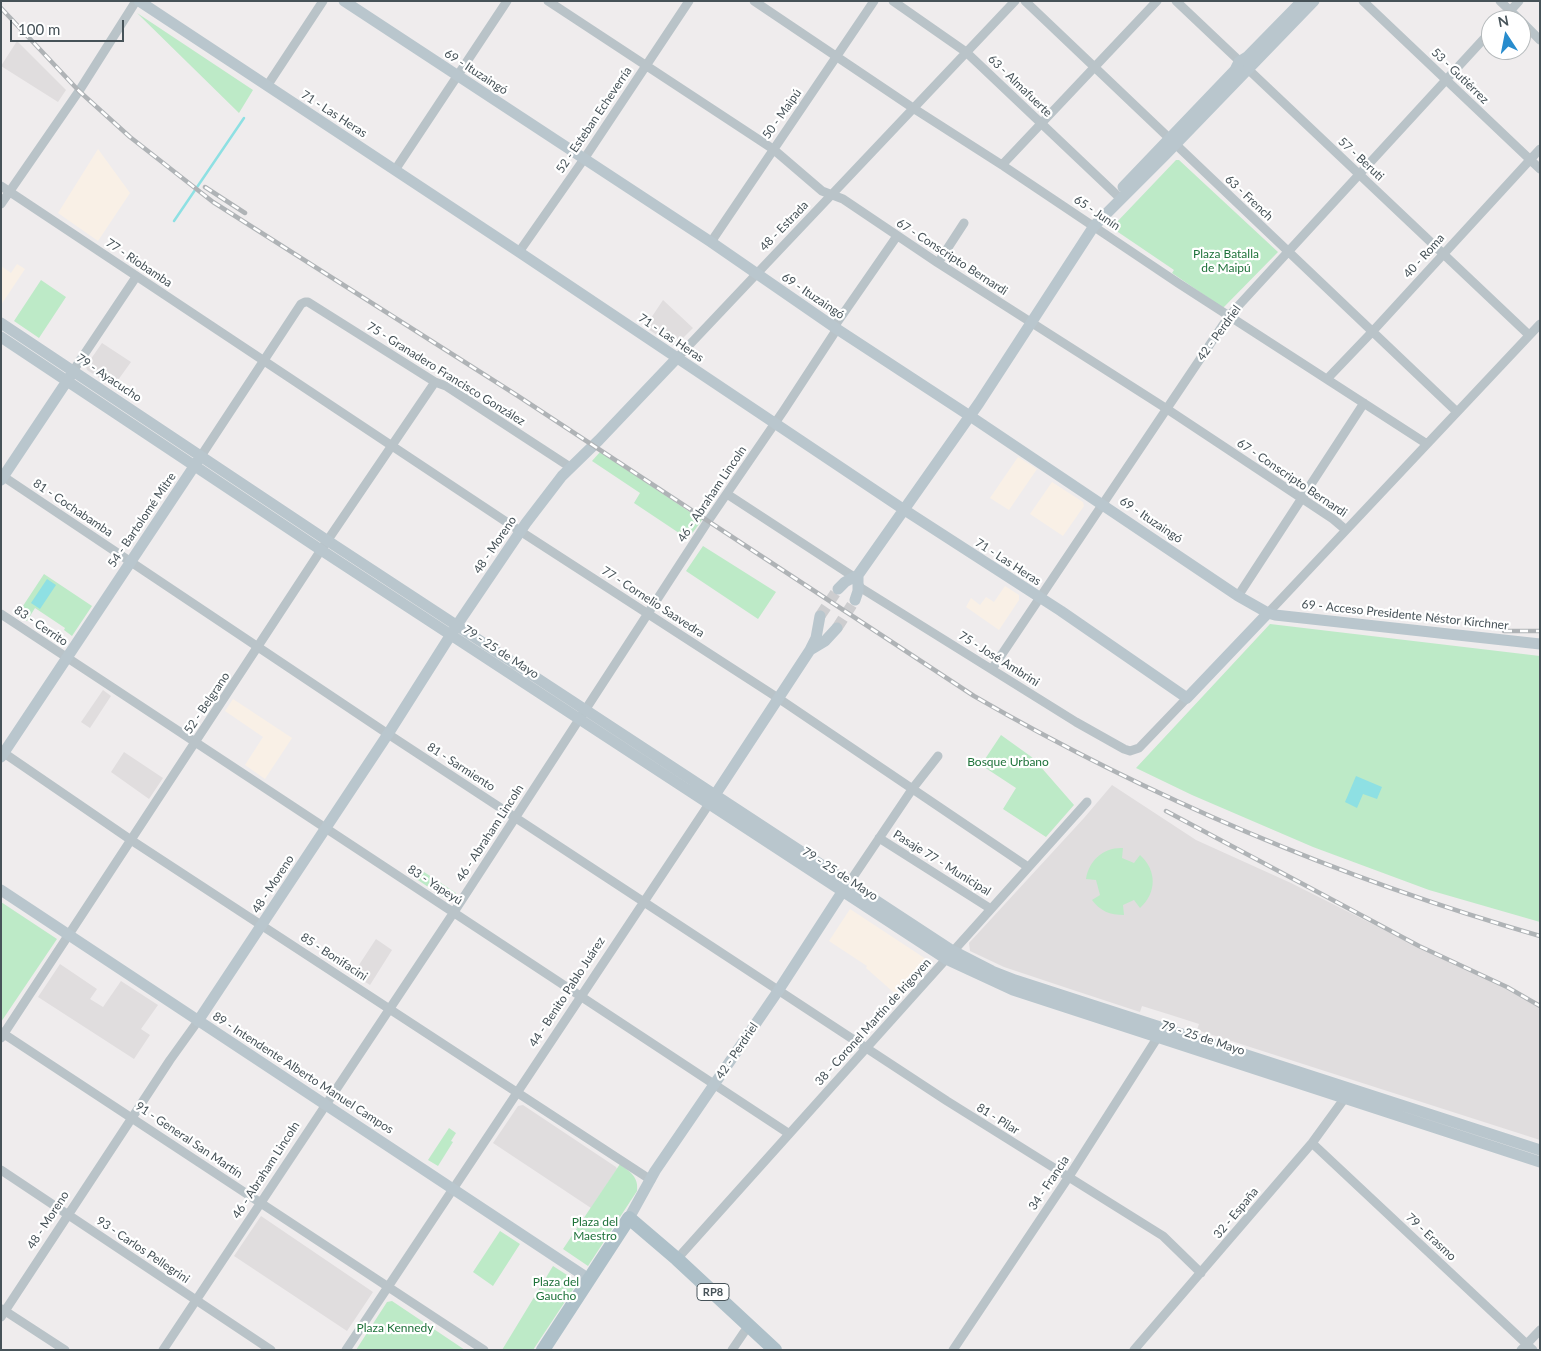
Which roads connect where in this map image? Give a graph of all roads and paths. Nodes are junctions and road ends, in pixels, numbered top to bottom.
1 (138, 1) edge
2 (323, 1) edge
3 (344, 1) edge
4 (507, 1) edge
5 (548, 1) edge
6 (689, 1) edge
7 (754, 1) edge
8 (874, 1) edge
9 (893, 1) edge
10 (1015, 1) edge
11 (1025, 1) edge
12 (1157, 1) edge
13 (1176, 1) edge
14 (1302, 1) edge
15 (1314, 1) edge
16 (1363, 1) edge
17 (1500, 1) edge
18 (1509, 10) edge
19 (1481, 42) edge
20 (966, 52) junction
21 (838, 57) junction
22 (646, 65) junction
23 (1244, 66) junction
24 (1094, 68) junction
25 (457, 76) junction
26 (1446, 80) junction
27 (266, 86) junction
28 (913, 108) junction
29 (1041, 123) junction
30 (1172, 142) junction
31 (773, 149) junction
32 (1540, 149) edge
33 (584, 159) junction
34 (1530, 160) junction
35 (1002, 165) junction
36 (1540, 169) edge
37 (395, 170) junction
38 (1360, 175) junction
39 (1, 186) edge
40 (10, 192) junction
41 (832, 195) junction
42 (1118, 196) junction
43 (1, 204) edge
44 (964, 223) dead end
45 (1094, 226) junction
46 (897, 236) junction
47 (711, 242) junction
48 (1288, 251) junction
49 (519, 252) junction
50 (1443, 254) junction
51 (938, 263) junction
52 (756, 274) junction
53 (136, 277) junction
54 (308, 302) joint
55 (1229, 316) junction
56 (1, 323) edge
57 (1031, 323) junction
58 (1540, 324) edge
59 (835, 328) junction
60 (1372, 332) junction
61 (1529, 336) junction
62 (1, 338) edge
63 (677, 358) junction
64 (264, 360) junction
65 (70, 376) junction
66 (1327, 379) junction
67 (435, 382) junction
68 (1364, 403) junction
69 (1167, 409) junction
70 (1456, 412) junction
71 (970, 416) junction
72 (775, 424) junction
73 (1427, 444) junction
74 (393, 446) junction
75 (201, 456) junction
76 (194, 466) junction
77 (570, 467) junction
78 (2, 478) edge
79 (727, 494) junction
80 (1301, 498) junction
81 (1103, 505) junction
82 (903, 509) junction
83 (1346, 530) junction
84 (520, 531) junction
85 (325, 546) junction
86 (131, 562) junction
87 (856, 579) junction
88 (838, 589) tunnel mouth
89 (1238, 596) junction
90 (1040, 598) junction
91 (855, 600) tunnel mouth
92 (1268, 613) junction
93 (1, 614) edge
94 (648, 614) junction
95 (820, 616) tunnel mouth
96 (837, 628) tunnel mouth
97 (454, 630) junction
98 (1540, 644) edge
99 (259, 647) junction
100 (810, 650) junction
101 (67, 659) junction
102 (992, 669) junction
103 (778, 698) junction
104 (1187, 698) junction
105 (583, 715) junction
106 (388, 734) junction
107 (195, 743) junction
108 (2, 753) edge
109 (938, 756) dead end
110 (913, 788) junction
111 (712, 799) junction
112 (1088, 802) dead end
113 (515, 817) junction
114 (325, 829) junction
115 (879, 838) junction
116 (131, 840) junction
117 (1028, 867) junction
118 (846, 887) junction
119 (1, 890) edge
120 (643, 902) junction
121 (991, 909) junction
122 (454, 912) junction
123 (262, 925) junction
124 (68, 935) junction
125 (949, 955) junction
126 (778, 990) junction
127 (580, 996) junction
128 (389, 1008) junction
129 (198, 1021) junction
130 (1160, 1033) junction
131 (2, 1034) edge
132 (866, 1047) junction
133 (714, 1085) junction
134 (1352, 1089) junction
135 (517, 1092) junction
136 (1344, 1098) junction
137 (325, 1103) junction
138 (132, 1118) junction
139 (788, 1133) junction
140 (1312, 1143) junction
141 (1540, 1150) edge
142 (1540, 1162) edge
143 (1, 1170) edge
144 (1068, 1178) junction
145 (651, 1180) junction
146 (453, 1188) junction
147 (259, 1202) junction
148 (68, 1214) junction
149 (629, 1218) junction
150 (677, 1259) junction
151 (1201, 1273) junction
152 (590, 1279) junction
153 (387, 1287) junction
154 (196, 1300) junction
155 (3, 1312) edge
156 (749, 1325) junction
157 (1540, 1330) edge
158 (1527, 1348) edge
159 (65, 1350) edge
160 (162, 1350) edge
161 (271, 1350) edge
162 (346, 1350) edge
163 (484, 1350) edge
164 (543, 1350) edge
165 (732, 1350) edge
166 (775, 1350) edge
167 (953, 1350) edge
168 (1134, 1350) edge

1 - 27 street, 71 - Las Heras
1 - 40 street
2 - 27 street
3 - 25 street, 69 - Ituzaingó
4 - 25 street
5 - 22 street, 67 - Conscripto Bernardi
6 - 22 street, 52 - Esteban Echeverría
7 - 21 street, 65 - Junín
8 - 21 street, 50 - Maipú
9 - 20 street, 63 - Almafuerte
10 - 20 street, 48 - Estrada
11 - 24 street, 63 - French
12 - 24 street
13 - 23 street, 57 - Beruti
14 - 23 street
15 - 23 street
16 - 26 street, 53 - Gutiérrez
17 - 18 street
19 - 26 street, 42 - Perdriel
20 - 28 street, 48 - Estrada
20 - 29 street, 63 - Almafuerte
21 - 28 street, 65 - Junín
21 - 31 street, 50 - Maipú
22 - 31 street, 67 - Conscripto Bernardi
22 - 33 street, 52 - Esteban Echeverría
23 - 30 street
23 - 38 street, 57 - Beruti
24 - 29 street
24 - 30 street, 63 - French
25 - 33 street, 69 - Ituzaingó
25 - 37 street
26 - 34 street, 53 - Gutiérrez
26 - 38 street, 42 - Perdriel
27 - 37 street, 71 - Las Heras
28 - 35 street, 65 - Junín
28 - 41 street, 48 - Estrada
29 - 35 street
29 - 42 street, 63 - Almafuerte
30 - 42 street
30 - 48 street, 63 - French
31 - 41 street, 67 - Conscripto Bernardi
31 - 47 street, 50 - Maipú
32 - 34 street, 40 - Roma
33 - 47 street, 69 - Ituzaingó
33 - 49 street, 52 - Esteban Echeverría
34 - 36 street, 53 - Gutiérrez
34 - 50 street, 40 - Roma
35 - 45 street, 65 - Junín
37 - 49 street, 71 - Las Heras
38 - 48 street, 42 - Perdriel
38 - 50 street, 57 - Beruti
39 - 40 street, 77 - Riobamba
40 - 43 street
40 - 53 street, 77 - Riobamba
41 - 46 street, 67 - Conscripto Bernardi
41 - 52 street, 48 - Estrada
42 - 45 street
44 - 51 street
45 - 55 street, 65 - Junín
45 - 57 street
46 - 51 street, 67 - Conscripto Bernardi
46 - 59 street, 46 - Abraham Lincoln
47 - 52 street, 69 - Ituzaingó
48 - 55 street, 42 - Perdriel
48 - 60 street, 63 - French
49 - 63 street, 71 - Las Heras
50 - 60 street, 40 - Roma
50 - 61 street, 57 - Beruti
51 - 57 street, 67 - Conscripto Bernardi
52 - 59 street, 69 - Ituzaingó
52 - 63 street, 48 - Estrada
53 - 64 street, 77 - Riobamba
53 - 65 street
54 - 64 street, 54 - Bartolomé Mitre
54 - 67 street, 75 - Granadero Francisco González
55 - 66 street, 65 - Junín
55 - 69 street, 42 - Perdriel
56 - 65 street, 79 - Ayacucho
57 - 69 street, 67 - Conscripto Bernardi
57 - 71 street
58 - 61 street
59 - 71 street, 69 - Ituzaingó
59 - 72 street, 46 - Abraham Lincoln
60 - 66 street, 40 - Roma
60 - 70 street, 63 - French
61 - 70 street
62 - 65 street, 79 - Ayacucho
63 - 72 street, 71 - Las Heras
63 - 77 street, 48 - Estrada
64 - 74 street, 77 - Cornelio Saavedra
64 - 75 street, 54 - Bartolomé Mitre
65 - 75 street, 79 - Ayacucho
65 - 76 street, 79 - Ayacucho
65 - 78 street
66 - 68 street, 65 - Junín
67 - 74 street, 52 - Belgrano
67 - 77 street, 75 - Granadero Francisco González
68 - 73 street, 65 - Junín
68 - 80 street
69 - 80 street, 67 - Conscripto Bernardi
69 - 81 street, 42 - Perdriel
70 - 73 street
71 - 81 street, 69 - Ituzaingó
71 - 82 street
72 - 79 street, 46 - Abraham Lincoln
72 - 82 street, 71 - Las Heras
73 - 83 street
74 - 84 street, 77 - Cornelio Saavedra
74 - 85 street, 52 - Belgrano
75 - 76 street, 54 - Bartolomé Mitre
75 - 85 street, 79 - 25 de Mayo
76 - 85 street, 79 - 25 de Mayo
76 - 86 street, 54 - Bartolomé Mitre
77 - 84 street, 48 - Moreno
78 - 86 street, 81 - Cochabamba
79 - 87 street, 75 - José Ambrini
79 - 94 street, 46 - Abraham Lincoln
80 - 83 street, 67 - Conscripto Bernardi
80 - 89 street
81 - 89 street, 69 - Ituzaingó
81 - 90 street, 42 - Perdriel
82 - 87 street
82 - 90 street, 71 - Las Heras
83 - 92 street
84 - 94 street, 77 - Cornelio Saavedra
84 - 97 street, 48 - Moreno
85 - 97 street, 79 - 25 de Mayo
85 - 99 street, 52 - Belgrano
86 - 99 street, 81 - Sarmiento
86 - 101 street, 54 - Bartolomé Mitre
87 - 88 street
87 - 91 street
87 - 102 street, 75 - José Ambrini
89 - 92 street, 69 - Ituzaingó
90 - 102 street, 42 - Perdriel
90 - 104 street, 71 - Las Heras
92 - 98 street, 69 - Acceso Presidente Néstor Kirchner
92 - 104 street
93 - 101 street, 83 - Cerrito
94 - 103 street, 77 - Cornelio Saavedra
94 - 105 street, 46 - Abraham Lincoln
95 - 100 street, 44 - Benito Pablo Juárez
96 - 100 street, 44 - Benito Pablo Juárez
97 - 105 street, 79 - 25 de Mayo
97 - 106 street, 48 - Moreno
99 - 106 street, 81 - Sarmiento
99 - 107 street, 52 - Belgrano
100 - 103 street, 44 - Benito Pablo Juárez
101 - 107 street, 83 - Yapeyú
101 - 108 street, 54 - Bartolomé Mitre
102 - 104 street, 75 - José Ambrini
103 - 110 street, 77 - Cornelio Saavedra
103 - 111 street, 44 - Benito Pablo Juárez
105 - 111 street, 79 - 25 de Mayo
105 - 113 street, 46 - Abraham Lincoln
106 - 113 street, 81 - Sarmiento
106 - 114 street, 48 - Moreno
107 - 114 street, 83 - Yapeyú
107 - 116 street, 52 - Belgrano
108 - 116 street, 85 - Bonifacini
109 - 110 street, 42 - Perdriel
110 - 115 street, 42 - Perdriel
110 - 117 street, 77 - Cornelio Saavedra
111 - 118 street, 79 - 25 de Mayo
111 - 120 street, 44 - Benito Pablo Juárez
112 - 117 street, 38 - Coronel Martín de Irigoyen
113 - 120 street, 81 - Sarmiento
113 - 122 street, 46 - Abraham Lincoln
114 - 122 street, 83 - Yapeyú
114 - 123 street, 48 - Moreno
115 - 118 street, 42 - Perdriel
115 - 121 street, Pasaje 77 - Municipal
116 - 123 street, 85 - Bonifacini
116 - 124 street, 52 - Belgrano
117 - 121 street, 38 - Coronel Martín de Irigoyen
118 - 125 street, 79 - 25 de Mayo
118 - 126 street, 42 - Perdriel
119 - 124 street, 89 - Intendente Alberto Manuel Campos
120 - 126 street, 81 - Sarmiento
120 - 127 street, 44 - Benito Pablo Juárez
121 - 125 street, 38 - Coronel Martín de Irigoyen
122 - 127 street, 83 - Yapeyú
122 - 128 street, 46 - Abraham Lincoln
123 - 128 street, 85 - Bonifacini
123 - 129 street, 48 - Moreno
124 - 129 street, 89 - Intendente Alberto Manuel Campos
124 - 131 street, 52 - Belgrano
125 - 130 street, 79 - 25 de Mayo
125 - 132 street, 38 - Coronel Martín de Irigoyen
126 - 132 street, 81 - Pilar
126 - 133 street, 42 - Perdriel
127 - 133 street, 83 - Yapeyú
127 - 135 street, 44 - Benito Pablo Juárez
128 - 135 street, 85 - Bonifacini
128 - 137 street, 46 - Abraham Lincoln
129 - 137 street, 89 - Intendente Alberto Manuel Campos
129 - 138 street, 48 - Moreno
130 - 134 street, 79 - 25 de Mayo
130 - 136 street, 79 - 25 de Mayo
130 - 144 street, 34 - Francia
131 - 138 street, 91 - General San Martín
132 - 139 street, 38 - Coronel Martín de Irigoyen
132 - 144 street, 81 - Pilar
133 - 139 street, 83 - Yapeyú
133 - 145 street, 42 - Perdriel
134 - 136 street, 32 - España
134 - 141 street, 79 - 25 de Mayo
135 - 145 street, 85 - Bonifacini
135 - 146 street, 44 - Benito Pablo Juárez
136 - 140 street, 32 - España
136 - 142 street, 79 - 25 de Mayo
137 - 146 street, 89 - Intendente Alberto Manuel Campos
137 - 147 street, 46 - Abraham Lincoln
138 - 147 street, 91 - General San Martín
138 - 148 street, 48 - Moreno
139 - 150 street, 38 - Coronel Martín de Irigoyen
140 - 151 street, 32 - España
140 - 158 street, 79 - Erasmo
143 - 148 street, 93 - Carlos Pellegrini
144 - 151 street, 81 - Pilar
144 - 167 street, 34 - Francia
145 - 149 street, 42 - Perdriel
146 - 152 street, 89 - Intendente Alberto Manuel Campos
146 - 153 street, 44 - Benito Pablo Juárez
147 - 153 street, 91 - General San Martín
147 - 154 street, 46 - Abraham Lincoln
148 - 154 street, 93 - Carlos Pellegrini
148 - 155 street, 48 - Moreno
149 - 150 main road, RP8
149 - 152 main road, 42 - Perdriel
150 - 156 main road, RP8
151 - 168 street, 32 - España
152 - 164 main road, 42 - Perdriel
153 - 162 street, 44 - Benito Pablo Juárez
153 - 163 street, 91 - General San Martín
154 - 160 street, 46 - Abraham Lincoln
154 - 161 street, 93 - Carlos Pellegrini
155 - 159 street
156 - 165 street
156 - 166 main road, RP8
157 - 158 street

